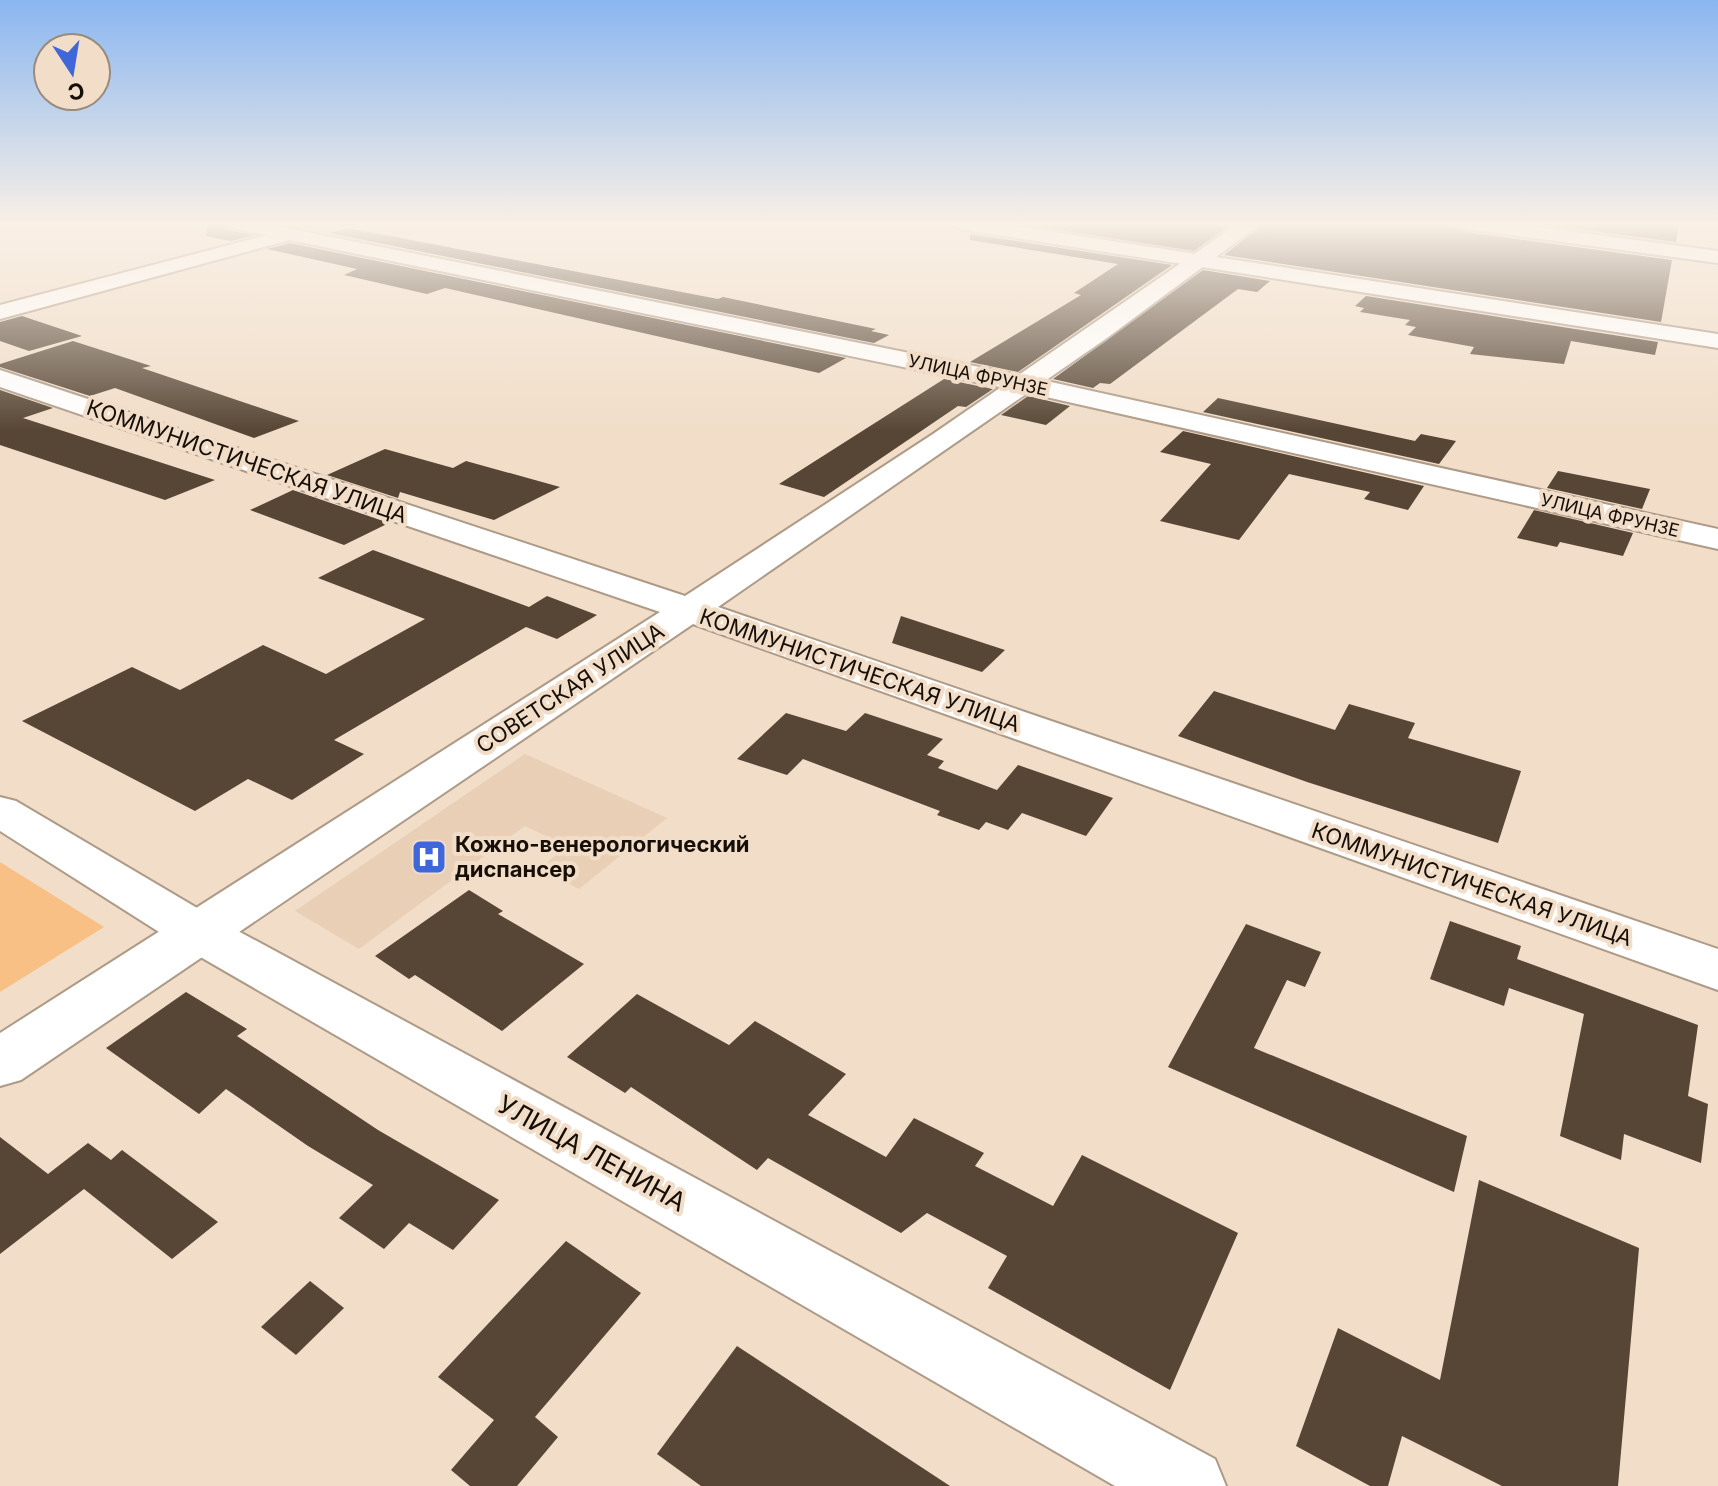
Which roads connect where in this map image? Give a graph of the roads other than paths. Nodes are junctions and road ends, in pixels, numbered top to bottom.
1 (74, 292) edge
2 (573, 292) edge
3 (1155, 292) edge
4 (1407, 292) edge
5 (0, 312) edge
6 (1718, 341) edge
7 (0, 378) edge
8 (1024, 384) junction
9 (1718, 539) edge
10 (690, 610) junction
11 (0, 811) edge
12 (196, 931) junction
13 (1718, 970) edge
14 (0, 1063) edge
15 (1188, 1486) edge

1 - 5 street
2 - 8 street, УЛИЦА ФРУНЗЕ
3 - 8 street, СОВЕТСКАЯ УЛИЦА
4 - 6 street
7 - 10 street, КОММУНИСТИЧЕСКАЯ УЛИЦА
8 - 9 street, УЛИЦА ФРУНЗЕ
8 - 10 street, СОВЕТСКАЯ УЛИЦА
10 - 12 street, СОВЕТСКАЯ УЛИЦА
10 - 13 street, КОММУНИСТИЧЕСКАЯ УЛИЦА
11 - 12 street, УЛИЦА ЛЕНИНА
12 - 14 street, СОВЕТСКАЯ УЛИЦА
12 - 15 street, УЛИЦА ЛЕНИНА

